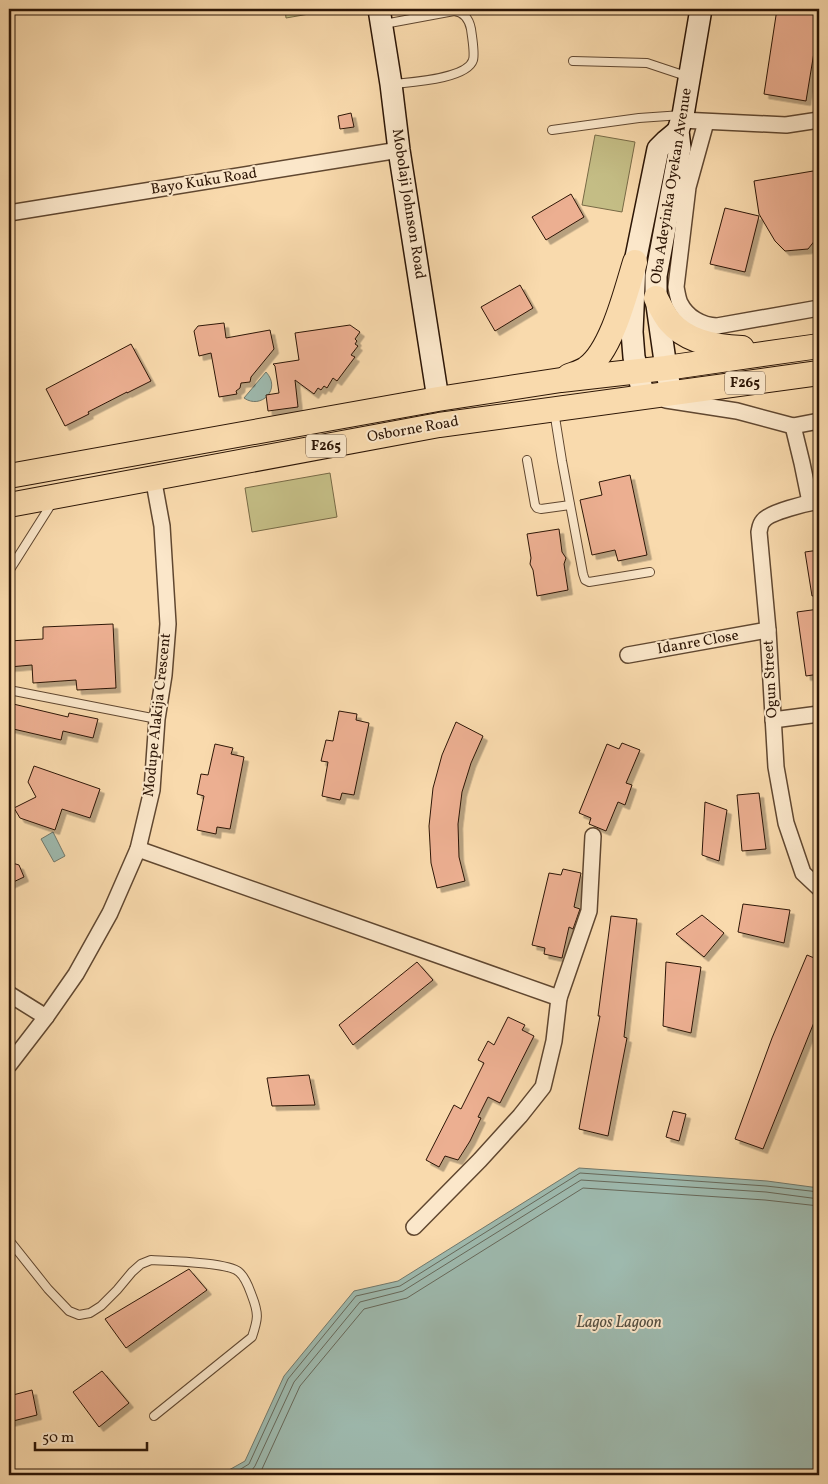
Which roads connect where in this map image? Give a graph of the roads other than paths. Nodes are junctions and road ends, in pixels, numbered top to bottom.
1 (701, 9) edge
2 (380, 16) edge
3 (574, 61) dead end
4 (689, 77) junction
5 (391, 84) junction
6 (819, 120) edge
7 (681, 122) junction
8 (706, 122) junction
9 (552, 130) dead end
10 (399, 150) junction
11 (9, 213) edge
12 (636, 262) junction
13 (656, 298) junction
14 (819, 308) edge
15 (819, 346) edge
16 (778, 351) junction
17 (666, 368) junction
18 (637, 371) junction
19 (819, 372) edge
20 (561, 380) junction
21 (671, 393) junction
22 (644, 397) junction
23 (438, 399) junction
24 (554, 409) junction
25 (819, 421) edge
26 (793, 426) junction
27 (527, 460) dead end
28 (9, 476) edge
29 (153, 477) junction
30 (56, 497) junction
31 (814, 502) edge
32 (9, 505) edge
33 (570, 505) junction
34 (9, 571) edge
35 (650, 572) dead end
36 (768, 630) junction
37 (628, 655) dead end
38 (9, 690) edge
39 (819, 714) edge
40 (157, 720) junction
41 (773, 720) junction
42 (593, 836) dead end
43 (138, 849) junction
44 (819, 888) edge
45 (9, 994) edge
46 (559, 998) junction
47 (46, 1017) junction
48 (9, 1065) edge
49 (414, 1227) dead end
50 (9, 1240) edge
51 (154, 1416) dead end

1 - 4 main road, Oba Adeyinka Oyekan Avenue
2 - 5 main road, Mobolaji Johnson Road
2 - 5 lane
3 - 4 lane
4 - 7 main road, Oba Adeyinka Oyekan Avenue
5 - 10 main road, Mobolaji Johnson Road
6 - 8 street
7 - 8 street
7 - 9 lane
7 - 12 main road
7 - 13 main road, Oba Adeyinka Oyekan Avenue
8 - 14 street
10 - 11 street, Bayo Kuku Road
10 - 23 main road, Mobolaji Johnson Road
12 - 18 main road
12 - 20 main road
13 - 16 main road
13 - 17 main road, Oba Adeyinka Oyekan Avenue
15 - 16 main road, Osborne Road / F265
16 - 17 main road, Osborne Road / F265
17 - 18 main road, Osborne Road / F265
17 - 21 main road, Oba Adeyinka Oyekan Avenue
18 - 20 main road, Osborne Road / F265
18 - 22 main road
19 - 21 main road, Osborne Road / F265
20 - 23 main road, Osborne Road / F265
21 - 22 main road, Osborne Road / F265
22 - 24 main road, Osborne Road / F265
22 - 26 street
23 - 28 main road, Osborne Road / F265
24 - 29 main road, Osborne Road / F265
24 - 33 lane
25 - 26 street
26 - 31 street
27 - 33 lane
29 - 30 main road, Osborne Road / F265
29 - 40 street, Modupe Alakija Crescent
30 - 32 main road, Osborne Road / F265
30 - 34 lane
31 - 36 street, Ogun Street
33 - 35 lane
36 - 37 street, Idanre Close
36 - 41 street, Ogun Street
38 - 40 lane
39 - 41 street
40 - 43 street, Modupe Alakija Crescent
41 - 44 street, Ogun Street
42 - 46 street
43 - 46 street
43 - 47 street, Modupe Alakija Crescent
45 - 47 street
46 - 49 street
47 - 48 street, Modupe Alakija Crescent
50 - 51 lane

